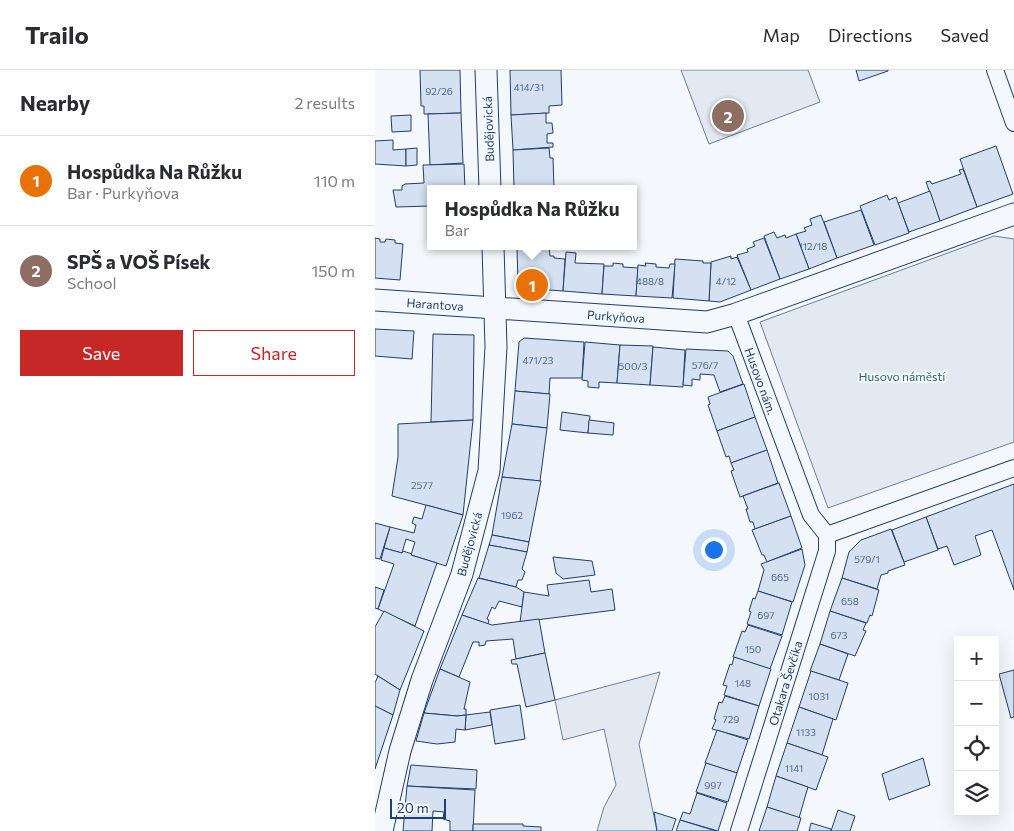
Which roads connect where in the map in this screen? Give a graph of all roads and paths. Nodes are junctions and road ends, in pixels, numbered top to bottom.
1 (486, 70) edge
2 (995, 70) edge
3 (1014, 123) edge
4 (490, 185) edge
5 (1014, 214) edge
6 (493, 250) edge
7 (375, 300) edge
8 (495, 309) junction
9 (736, 314) junction
10 (1014, 468) edge
11 (827, 535) junction
12 (382, 831) edge
13 (739, 831) edge

1 - 4 street, Budějovická
2 - 3 street
5 - 9 street
6 - 8 street, Budějovická
7 - 8 street, Harantova
8 - 9 street, Purkyňova
8 - 12 street, Budějovická
9 - 11 street, Husovo nám.
10 - 11 street
11 - 13 street, Otakara Ševčíka

